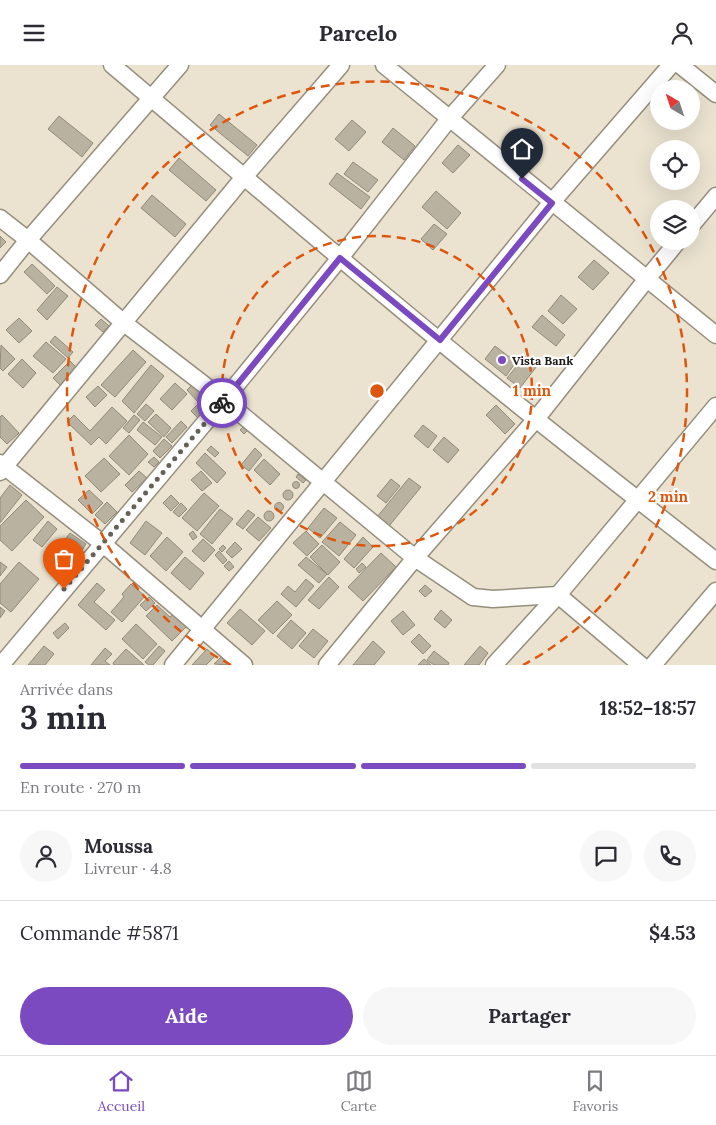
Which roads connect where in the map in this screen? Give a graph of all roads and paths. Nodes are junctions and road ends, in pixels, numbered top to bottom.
1 (112, 65) edge
2 (180, 65) edge
3 (341, 65) edge
4 (384, 65) edge
5 (497, 65) edge
6 (671, 65) edge
7 (680, 65) edge
8 (716, 94) edge
9 (151, 98) junction
10 (449, 119) junction
11 (244, 177) junction
12 (716, 196) edge
13 (552, 203) junction
14 (700, 215) edge
15 (0, 218) edge
16 (28, 240) junction
17 (670, 250) edge
18 (340, 258) junction
19 (0, 275) edge
20 (646, 279) junction
21 (124, 323) junction
22 (716, 335) edge
23 (440, 340) junction
24 (224, 400) junction
25 (716, 406) edge
26 (536, 419) junction
27 (1, 467) edge
28 (324, 481) junction
29 (639, 500) junction
30 (102, 543) junction
31 (415, 558) junction
32 (716, 561) edge
33 (716, 591) edge
34 (558, 595) junction
35 (202, 628) junction
36 (1, 665) edge
37 (173, 665) edge
38 (244, 665) edge
39 (327, 665) edge
40 (494, 665) edge
41 (641, 665) edge
42 (653, 665) edge

1 - 9 street
2 - 9 street
3 - 11 street
4 - 10 street
5 - 10 street
6 - 13 street
7 - 8 street
9 - 11 street
9 - 16 street
10 - 13 street
10 - 18 street
11 - 18 street
11 - 21 street
12 - 14 street
13 - 20 street
13 - 23 street
15 - 16 street
16 - 19 street
16 - 21 street
17 - 20 street
18 - 23 street
18 - 24 street
20 - 22 street
20 - 26 street
21 - 24 street
21 - 27 street
23 - 26 street
23 - 28 street
24 - 28 street
24 - 30 street
25 - 29 street
26 - 29 street
26 - 31 street
27 - 30 street
28 - 31 street
28 - 35 street
29 - 32 street
29 - 34 street
30 - 35 street
30 - 36 street
31 - 34 street
31 - 39 street
33 - 42 street
34 - 40 street
34 - 41 street
35 - 37 street
35 - 38 street

